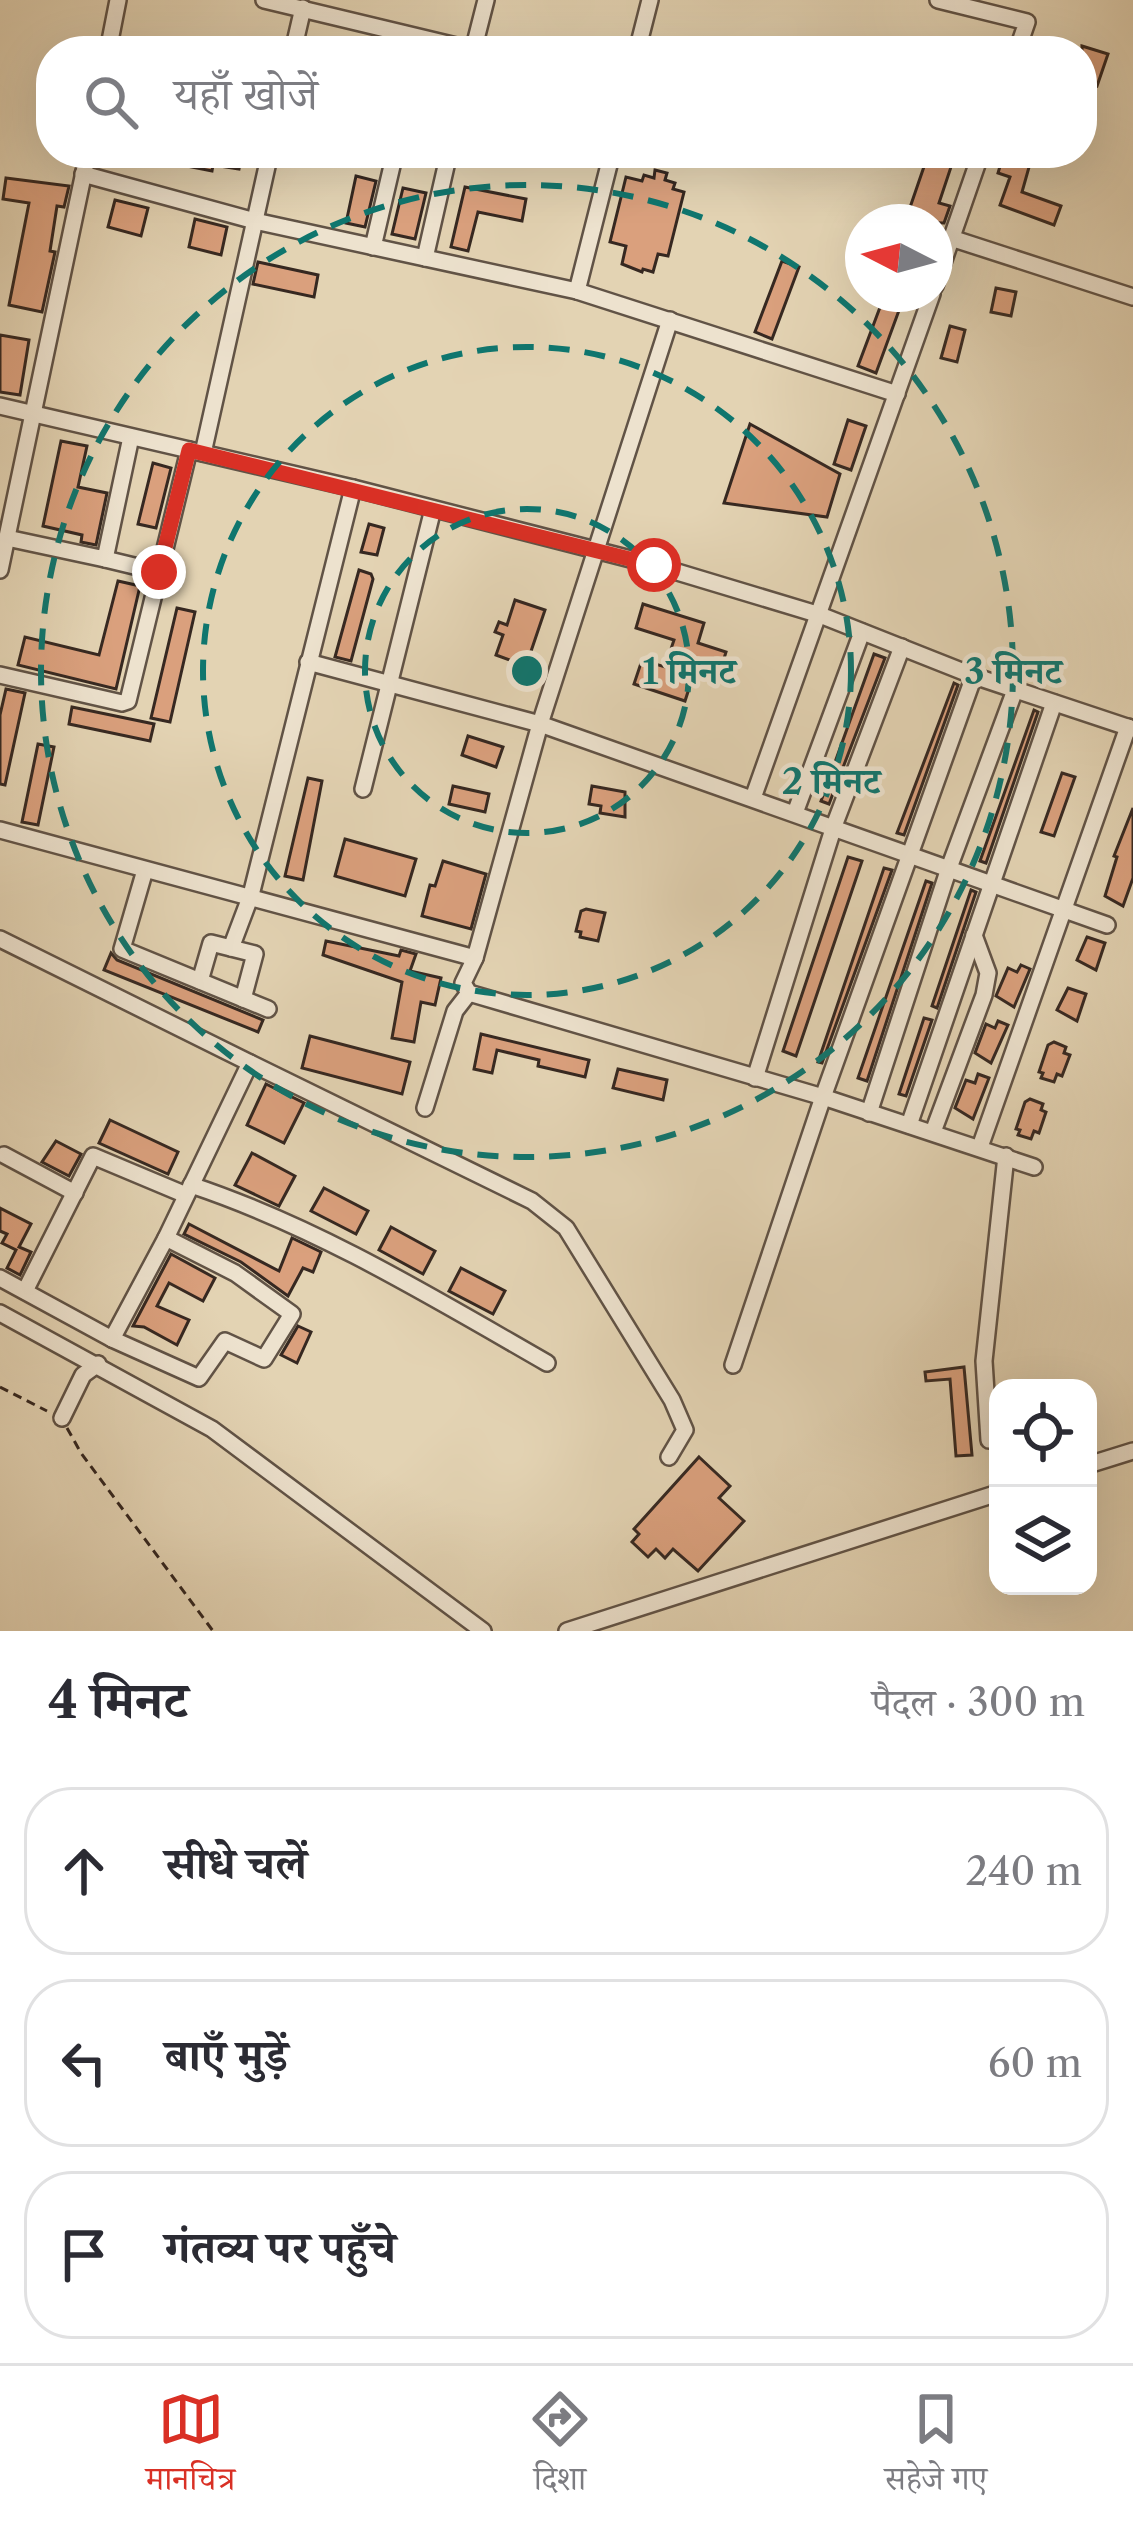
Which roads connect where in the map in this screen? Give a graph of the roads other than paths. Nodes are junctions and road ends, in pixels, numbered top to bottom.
1 (118, 0) edge
2 (264, 0) edge
3 (485, 0) edge
4 (650, 0) edge
5 (938, 0) edge
6 (285, 2) edge
7 (303, 8) junction
8 (111, 36) edge
9 (296, 36) edge
10 (414, 36) edge
11 (477, 36) edge
12 (641, 36) edge
13 (1022, 36) edge
14 (84, 168) edge
15 (267, 168) edge
16 (391, 168) edge
17 (446, 168) edge
18 (608, 168) edge
19 (976, 168) edge
20 (83, 174) junction
21 (255, 221) junction
22 (953, 235) edge
23 (953, 238) edge
24 (373, 247) junction
25 (425, 258) junction
26 (578, 291) junction
27 (1133, 297) edge
28 (926, 312) edge
29 (670, 320) junction
30 (897, 394) junction
31 (0, 406) edge
32 (34, 413) junction
33 (131, 436) junction
34 (196, 451) junction
35 (353, 488) junction
36 (433, 509) junction
37 (7, 538) junction
38 (596, 552) junction
39 (105, 560) junction
40 (1, 564) edge
41 (159, 572) junction
42 (820, 615) junction
43 (862, 632) junction
44 (902, 647) junction
45 (308, 662) junction
46 (0, 675) edge
47 (974, 676) junction
48 (389, 683) junction
49 (1015, 690) junction
50 (1054, 703) junction
51 (541, 724) junction
52 (1131, 728) edge
53 (363, 789) dead end
54 (753, 798) junction
55 (795, 813) junction
56 (834, 826) junction
57 (0, 830) edge
58 (911, 854) junction
59 (949, 868) junction
60 (145, 870) junction
61 (991, 884) junction
62 (251, 895) junction
63 (1064, 910) junction
64 (1107, 925) dead end
65 (974, 935) junction
66 (0, 939) edge
67 (231, 948) junction
68 (475, 958) junction
69 (200, 981) junction
70 (469, 993) junction
71 (243, 999) junction
72 (268, 1009) dead end
73 (250, 1063) junction
74 (755, 1078) junction
75 (823, 1097) junction
76 (424, 1108) dead end
77 (868, 1113) junction
78 (909, 1125) junction
79 (933, 1132) junction
80 (980, 1147) junction
81 (4, 1155) dead end
82 (1006, 1156) junction
83 (1034, 1167) dead end
84 (189, 1190) junction
85 (75, 1192) junction
86 (166, 1238) junction
87 (0, 1278) edge
88 (25, 1291) junction
89 (0, 1313) edge
90 (112, 1339) junction
91 (98, 1364) junction
92 (547, 1364) dead end
93 (733, 1365) dead end
94 (62, 1418) road end
95 (989, 1440) dead end
96 (1133, 1450) edge
97 (668, 1457) dead end
98 (1097, 1462) edge
99 (989, 1496) edge
100 (483, 1631) edge
101 (567, 1631) edge

1 - 8 street
2 - 6 street
3 - 11 street
4 - 12 street
5 - 13 street
6 - 7 street
7 - 9 street
7 - 10 street
14 - 20 street
15 - 21 street
16 - 24 street
17 - 25 street
18 - 26 street
19 - 22 street
20 - 21 street
20 - 32 street
21 - 24 street
21 - 34 street
23 - 27 street
24 - 25 street
25 - 26 street
26 - 29 street
28 - 30 street
29 - 30 street
29 - 38 street
30 - 42 street
31 - 32 street
32 - 33 street
32 - 37 street
33 - 34 street
33 - 39 street
34 - 35 street
34 - 41 street
35 - 36 street
35 - 45 street
36 - 38 street
36 - 48 street
37 - 39 street
37 - 40 street
38 - 42 street
38 - 51 street
39 - 41 street
41 - 46 street
42 - 43 street
42 - 54 street
43 - 44 street
43 - 55 street
44 - 47 street
44 - 56 street
45 - 48 street
45 - 62 street
47 - 49 street
47 - 58 street
48 - 51 street
48 - 53 street
49 - 50 street
49 - 59 street
50 - 52 street
50 - 61 street
51 - 54 street
51 - 68 street
52 - 63 street
54 - 55 street
55 - 56 street
56 - 58 street
56 - 74 street
57 - 60 street
58 - 59 street
58 - 75 street
59 - 61 street
59 - 77 street
60 - 62 street
60 - 69 street
61 - 63 street
61 - 65 street
62 - 67 street
62 - 68 street
63 - 64 street
63 - 80 street
65 - 78 street
65 - 79 street
66 - 73 street
67 - 69 street
67 - 71 street
68 - 70 street
69 - 71 street
70 - 74 street
70 - 76 street
71 - 72 street
73 - 84 street
73 - 97 street
74 - 75 street
75 - 77 street
75 - 93 street
77 - 78 street
78 - 79 street
79 - 80 street
80 - 82 street
81 - 85 street
82 - 83 street
82 - 95 street
84 - 85 street
84 - 86 street
84 - 92 street
85 - 88 street
86 - 90 street
86 - 90 street
87 - 88 street
88 - 90 street
89 - 91 street
91 - 94 street
91 - 100 street
96 - 98 street
99 - 101 street

